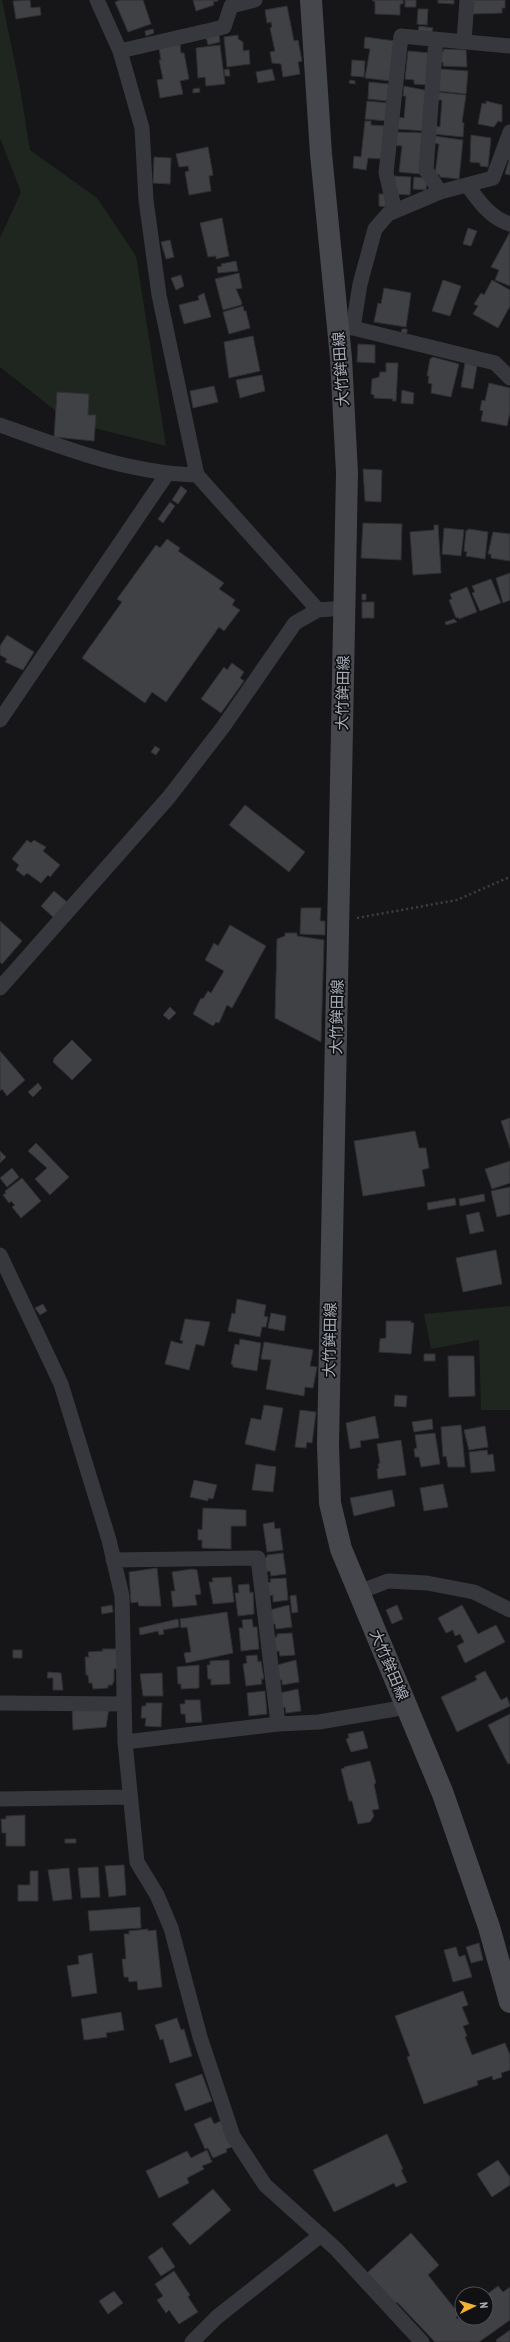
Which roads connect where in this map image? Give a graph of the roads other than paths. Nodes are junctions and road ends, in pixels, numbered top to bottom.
1 (97, 0) edge
2 (255, 0) edge
3 (311, 0) edge
4 (467, 0) edge
5 (436, 39) junction
6 (464, 41) junction
7 (510, 46) edge
8 (120, 51) junction
9 (510, 132) edge
10 (467, 185) junction
11 (440, 192) junction
12 (395, 211) junction
13 (510, 224) edge
14 (345, 326) junction
15 (510, 378) edge
16 (0, 425) edge
17 (167, 474) junction
18 (197, 475) junction
19 (345, 608) junction
20 (318, 610) junction
21 (0, 720) edge
22 (0, 988) edge
23 (0, 1255) edge
24 (113, 1560) junction
25 (358, 1592) junction
26 (510, 1610) edge
27 (0, 1703) edge
28 (124, 1704) junction
29 (407, 1707) junction
30 (278, 1724) junction
31 (125, 1742) junction
32 (130, 1797) junction
33 (0, 1799) edge
34 (510, 2002) edge
35 (321, 2235) junction
36 (192, 2342) edge
37 (422, 2342) edge

1 - 8 street
2 - 8 street
3 - 14 main road, 大竹鉾田線
4 - 6 street
5 - 6 street
5 - 11 street
5 - 12 street
6 - 7 street
8 - 18 street
9 - 10 street
10 - 11 street
10 - 13 street
11 - 12 street
12 - 14 street
14 - 15 street
14 - 19 main road, 大竹鉾田線
16 - 17 street
17 - 18 street
17 - 21 street
18 - 20 street
19 - 20 street
19 - 25 main road, 大竹鉾田線
20 - 22 street
23 - 24 street
24 - 28 street
24 - 30 street
25 - 26 street
25 - 29 main road, 大竹鉾田線
27 - 28 street
28 - 31 street
29 - 30 street
29 - 34 main road, 大竹鉾田線
30 - 31 street
31 - 32 street
32 - 33 street
32 - 35 street
35 - 36 street
35 - 37 street

